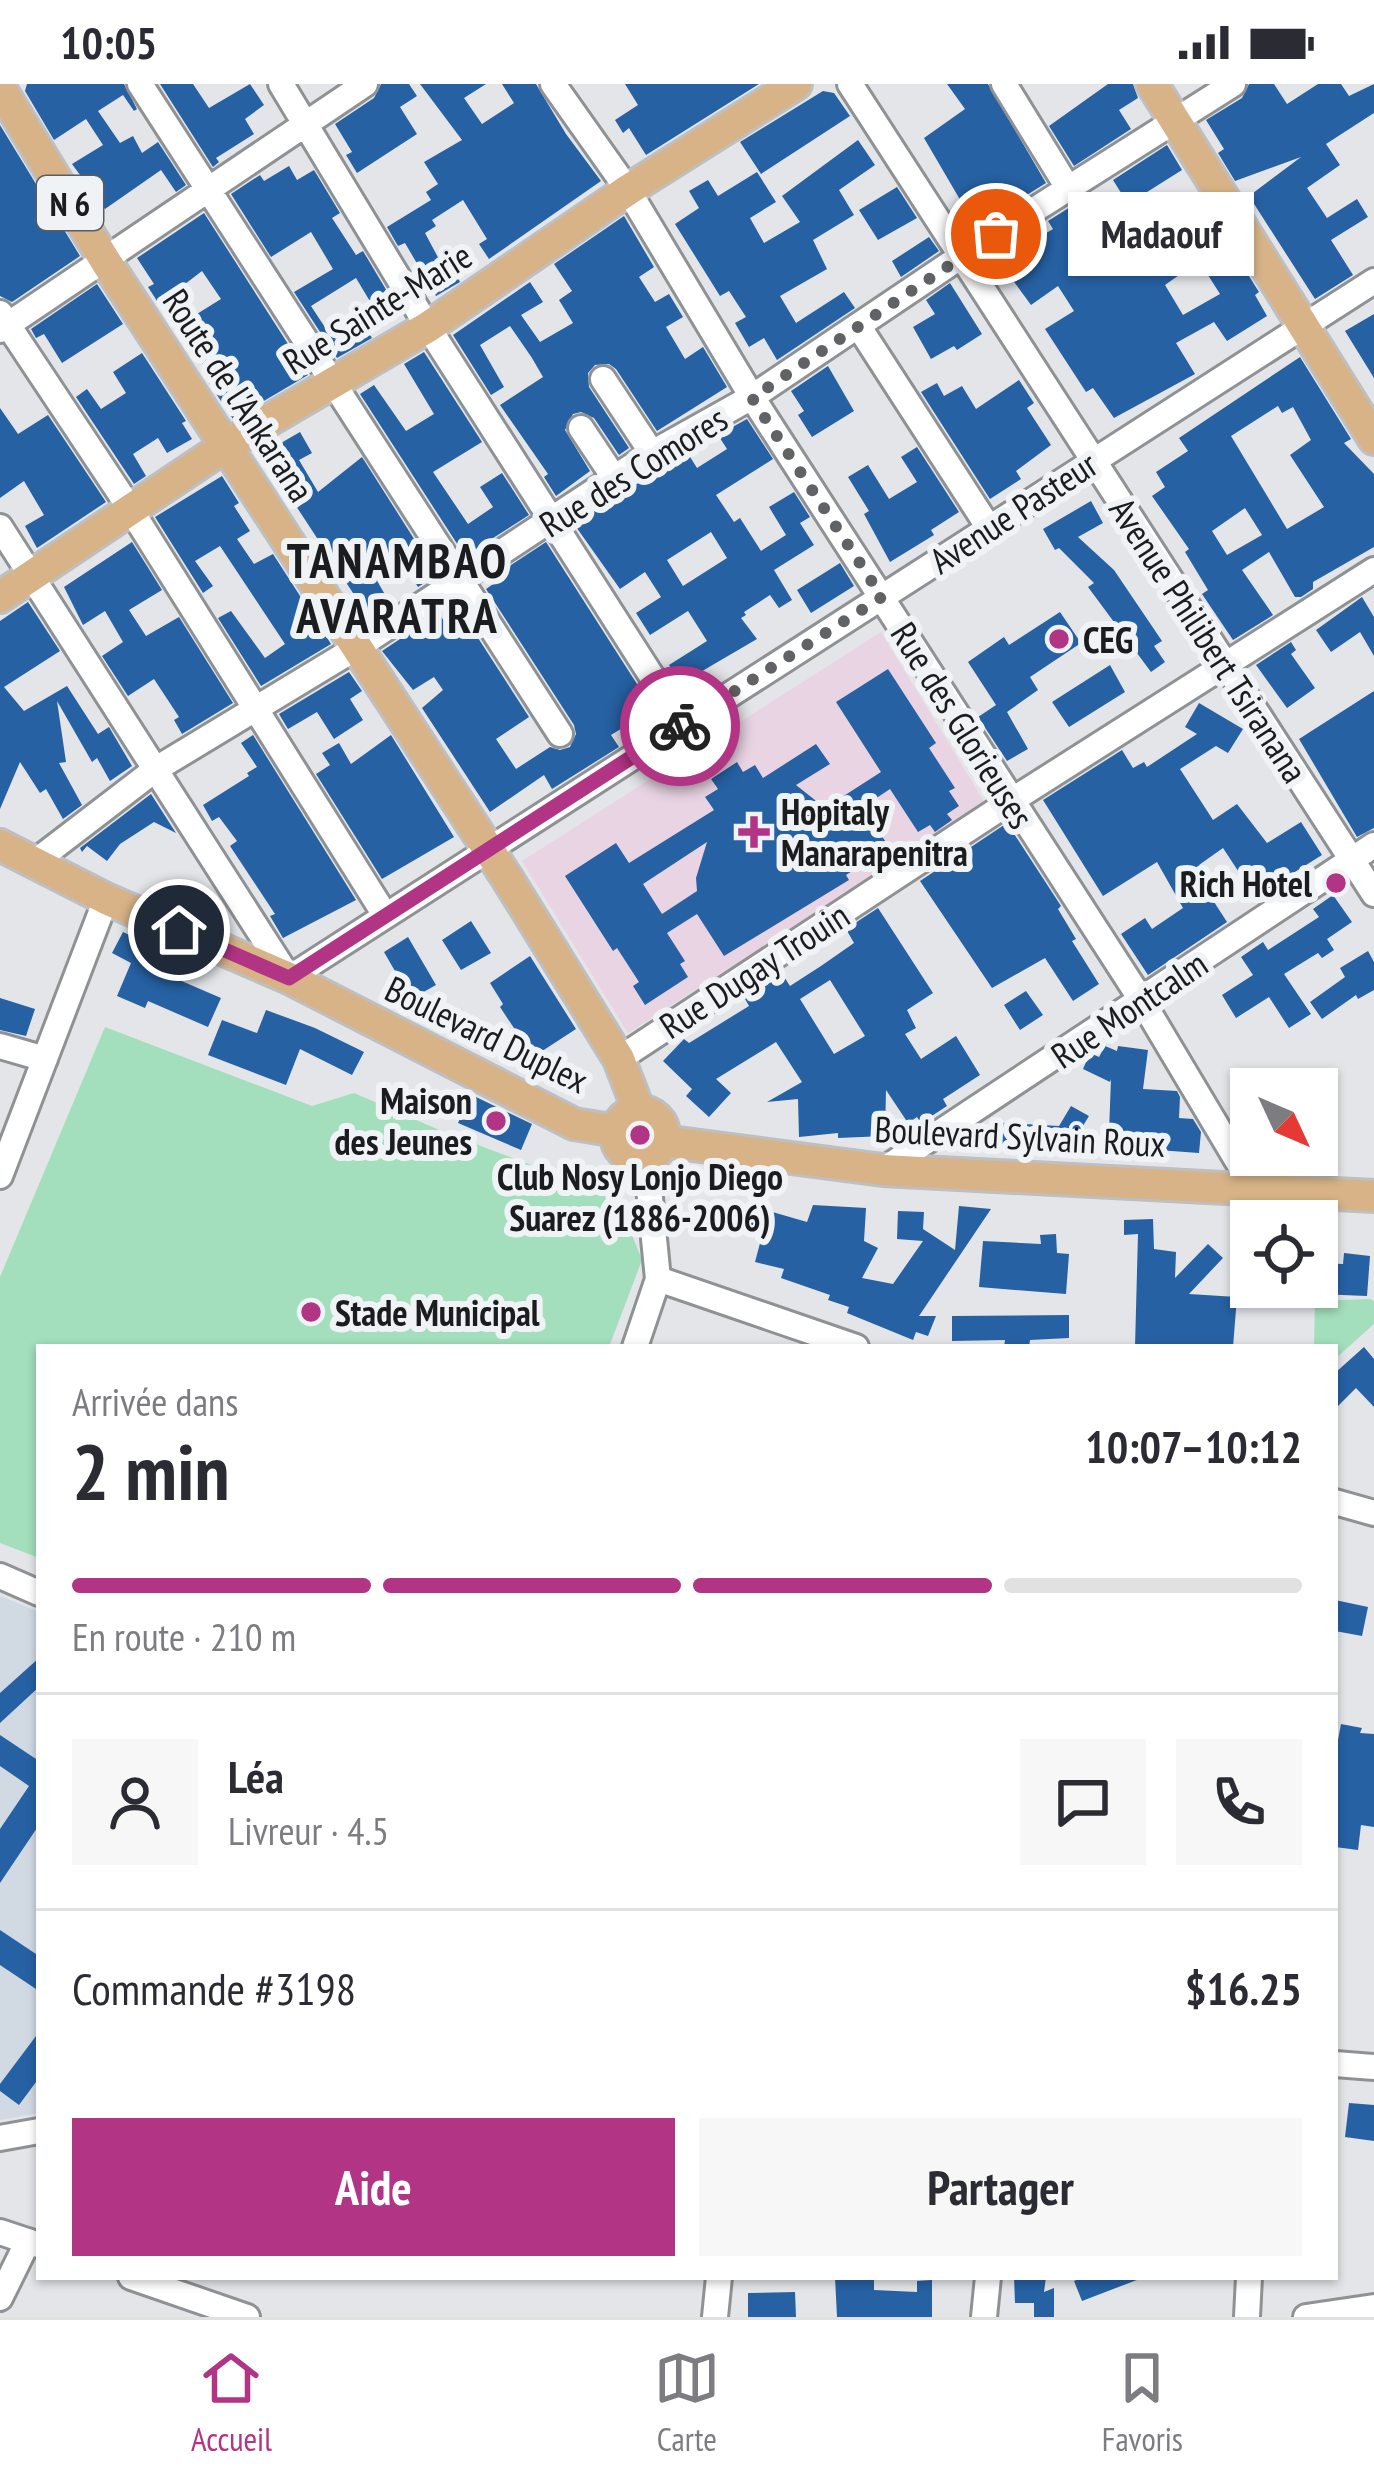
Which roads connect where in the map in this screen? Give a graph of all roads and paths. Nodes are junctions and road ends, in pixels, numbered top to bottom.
1 (140, 84) edge
2 (281, 84) edge
3 (365, 84) edge
4 (553, 84) edge
5 (796, 84) edge
6 (850, 84) edge
7 (1004, 84) edge
8 (1152, 84) edge
9 (1233, 84) edge
10 (0, 88) edge
11 (1175, 120) junction
12 (305, 122) junction
13 (210, 188) junction
14 (1068, 188) junction
15 (628, 190) junction
16 (960, 257) junction
17 (106, 262) junction
18 (1374, 280) edge
19 (3, 323) edge
20 (1301, 326) junction
21 (428, 327) junction
22 (859, 327) junction
23 (603, 379) dead end
24 (332, 383) junction
25 (752, 398) junction
26 (581, 428) dead end
27 (1374, 439) edge
28 (226, 445) junction
29 (652, 453) junction
30 (1094, 459) junction
31 (615, 478) junction
32 (131, 510) junction
33 (552, 521) junction
34 (0, 527) edge
35 (989, 528) junction
36 (1374, 570) edge
37 (31, 576) junction
38 (460, 581) junction
39 (0, 597) edge
40 (882, 597) junction
41 (356, 648) junction
42 (1225, 668) junction
43 (256, 709) junction
44 (682, 724) junction
45 (560, 734) dead end
46 (156, 769) junction
47 (1011, 801) junction
48 (0, 844) edge
49 (1374, 845) edge
50 (488, 848) junction
51 (1351, 860) junction
52 (36, 861) junction
53 (1374, 894) edge
54 (106, 899) junction
55 (385, 915) junction
56 (289, 978) junction
57 (1142, 1001) junction
58 (0, 1046) edge
59 (45, 1059) junction
60 (619, 1059) junction
61 (628, 1122) junction
62 (655, 1149) junction
63 (883, 1170) junction
64 (0, 1177) edge
65 (1253, 1186) junction
66 (1374, 1196) edge
67 (658, 1280) junction
68 (636, 1344) edge
69 (847, 1344) edge
70 (1338, 1503) edge
71 (1374, 1513) edge
72 (0, 1576) edge
73 (36, 1592) edge
74 (1338, 2064) edge
75 (1374, 2067) edge
76 (36, 2132) edge
77 (0, 2138) edge
78 (0, 2232) edge
79 (33, 2243) edge
80 (140, 2280) edge
81 (719, 2280) edge
82 (988, 2280) edge
83 (1249, 2280) edge
84 (0, 2298) edge
85 (1374, 2307) edge
86 (247, 2317) edge
87 (716, 2317) edge
88 (985, 2317) edge
89 (1246, 2317) edge
90 (1306, 2317) edge

1 - 13 street
2 - 12 street
3 - 12 street
4 - 15 street, Rue des Glorieuses
5 - 15 main road, Rue Sainte-Marie
6 - 16 street, Avenue Philibert Tsiranana
7 - 14 street
8 - 11 main road
9 - 11 street, Rue des Comores
10 - 17 main road, Route de l'Ankarana / N 6
11 - 14 street, Rue des Comores
11 - 20 main road
12 - 13 street
12 - 21 street
13 - 17 street
13 - 24 street
14 - 16 street, Rue des Comores
15 - 21 main road, Rue Sainte-Marie
15 - 25 street, Rue des Glorieuses
16 - 22 street, Rue des Comores
16 - 30 street, Avenue Philibert Tsiranana
17 - 19 street
17 - 28 main road, Route de l'Ankarana / N 6
18 - 20 street, Avenue Pasteur
19 - 32 street
20 - 27 main road
20 - 30 street, Avenue Pasteur
21 - 24 main road, Rue Sainte-Marie
21 - 33 street
22 - 25 street, Rue des Comores
22 - 35 street
23 - 29 street
24 - 28 main road, Rue Sainte-Marie
24 - 38 street
25 - 29 street, Rue des Comores
25 - 40 street, Rue des Glorieuses
26 - 31 street
28 - 32 main road, Rue Sainte-Marie
28 - 41 main road, Route de l'Ankarana / N 6
29 - 31 street, Rue des Comores
30 - 35 street, Avenue Pasteur
30 - 42 street, Avenue Philibert Tsiranana
31 - 33 street, Rue des Comores
32 - 37 main road, Rue Sainte-Marie
32 - 43 street
33 - 38 street, Rue des Comores
33 - 44 street
34 - 37 street
35 - 40 street, Avenue Pasteur
36 - 42 street, Rue Dugay Trouin
37 - 39 main road, Rue Sainte-Marie
37 - 46 street
38 - 41 street, Rue des Comores
38 - 45 street
40 - 44 street, Avenue Pasteur
40 - 47 street, Rue des Glorieuses
41 - 43 street, Rue des Comores
41 - 50 main road, Route de l'Ankarana / N 6
42 - 47 street, Rue Dugay Trouin
42 - 51 street, Avenue Philibert Tsiranana
43 - 46 street, Rue des Comores
43 - 55 street
44 - 50 street, Avenue Pasteur
46 - 52 street, Rue des Comores
46 - 56 street
47 - 57 street, Rue des Glorieuses
47 - 60 street, Rue Dugay Trouin
48 - 52 main road, Boulevard Duplex
49 - 51 street, Rue Montcalm
50 - 55 street, Avenue Pasteur
50 - 60 main road, Route de l'Ankarana / N 6
51 - 53 street, Avenue Philibert Tsiranana
51 - 57 street, Rue Montcalm
52 - 54 main road, Boulevard Duplex
54 - 56 main road, Boulevard Duplex
54 - 59 street
55 - 56 street, Avenue Pasteur
56 - 61 main road, Boulevard Duplex
57 - 63 street, Rue Montcalm
57 - 65 street, Rue des Glorieuses
58 - 59 street
59 - 64 street
60 - 61 main road, Route de l'Ankarana / N 6
61 - 62 main road, Route de l'Ankarana / N 6
62 - 63 main road, Boulevard Sylvain Roux
62 - 67 street
63 - 65 main road, Boulevard Sylvain Roux
65 - 66 main road, Boulevard Sylvain Roux
67 - 68 street
67 - 69 street
70 - 71 street
72 - 73 street
74 - 75 street
76 - 77 street
78 - 79 street
79 - 84 street
80 - 86 street
81 - 87 street
82 - 88 street
83 - 89 street
85 - 90 street

